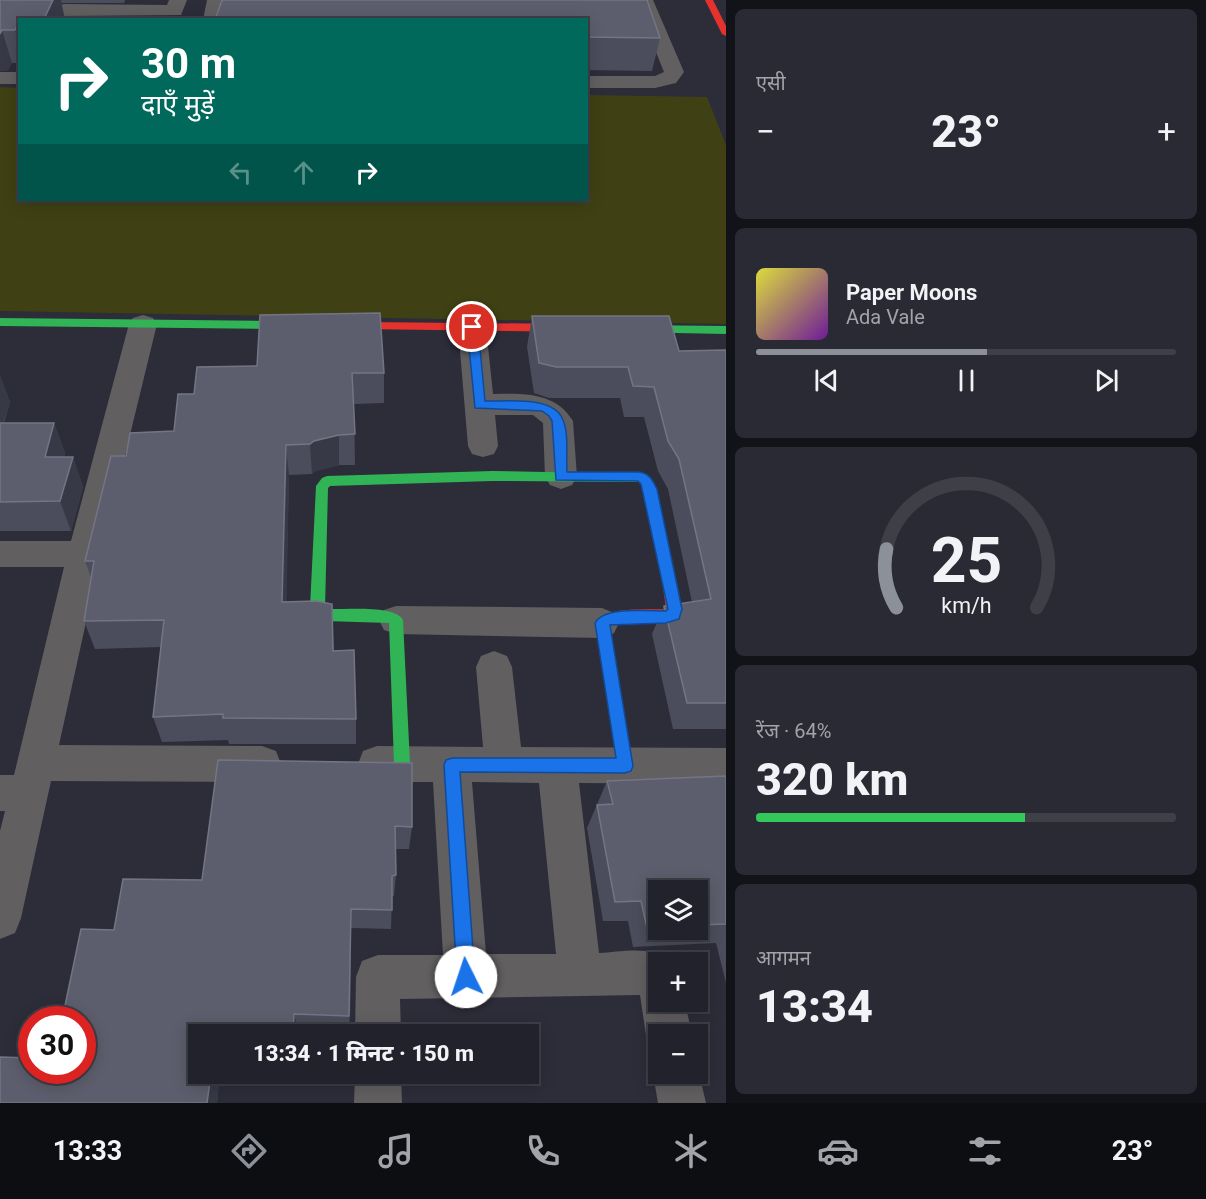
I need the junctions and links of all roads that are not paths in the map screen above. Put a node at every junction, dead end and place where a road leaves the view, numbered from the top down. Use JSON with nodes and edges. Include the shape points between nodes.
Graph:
{"nodes":[{"id":1,"x":178,"y":0,"type":"edge"},
{"id":2,"x":216,"y":0,"type":"edge"},
{"id":3,"x":645,"y":0,"type":"edge"},
{"id":4,"x":709,"y":0,"type":"edge"},
{"id":5,"x":63,"y":13,"type":"edge"},
{"id":6,"x":212,"y":18,"type":"edge"},
{"id":7,"x":726,"y":34,"type":"edge"},
{"id":8,"x":0,"y":78,"type":"edge"},
{"id":9,"x":18,"y":78,"type":"edge"},
{"id":10,"x":588,"y":82,"type":"edge"},
{"id":11,"x":0,"y":322,"type":"edge"},
{"id":12,"x":143,"y":324,"type":"junction"},
{"id":13,"x":472,"y":327,"type":"junction"},
{"id":14,"x":588,"y":328,"type":"edge"},
{"id":15,"x":611,"y":329,"type":"edge"},
{"id":16,"x":726,"y":330,"type":"edge"},
{"id":17,"x":479,"y":405,"type":"junction"},
{"id":18,"x":483,"y":446,"type":"dead end"},
{"id":19,"x":561,"y":477,"type":"junction"},
{"id":20,"x":0,"y":554,"type":"edge"},
{"id":21,"x":84,"y":554,"type":"junction"},
{"id":22,"x":396,"y":620,"type":"junction"},
{"id":23,"x":602,"y":623,"type":"junction"},
{"id":24,"x":494,"y":668,"type":"dead end"},
{"id":25,"x":296,"y":764,"type":"edge"},
{"id":26,"x":343,"y":764,"type":"edge"},
{"id":27,"x":402,"y":764,"type":"junction"},
{"id":28,"x":452,"y":765,"type":"junction"},
{"id":29,"x":504,"y":765,"type":"junction"},
{"id":30,"x":556,"y":765,"type":"junction"},
{"id":31,"x":625,"y":766,"type":"junction"},
{"id":32,"x":726,"y":766,"type":"edge"},
{"id":33,"x":22,"y":783,"type":"edge"},
{"id":34,"x":0,"y":918,"type":"edge"},
{"id":35,"x":648,"y":973,"type":"edge"},
{"id":36,"x":580,"y":976,"type":"junction"},
{"id":37,"x":466,"y":977,"type":"junction"},
{"id":38,"x":378,"y":1024,"type":"edge"},
{"id":39,"x":378,"y":1084,"type":"edge"},
{"id":40,"x":678,"y":1084,"type":"edge"},
{"id":41,"x":378,"y":1103,"type":"edge"},
{"id":42,"x":682,"y":1103,"type":"edge"}],
"edges":[{"from":1,"to":5,"type":"street","via":[[174,11]]},
{"from":2,"to":6,"type":"street"},
{"from":3,"to":10,"type":"street","via":[[672,75],[656,82]]},
{"from":4,"to":7,"type":"street"},
{"from":8,"to":9,"type":"street"},
{"from":11,"to":12,"type":"street"},
{"from":12,"to":13,"type":"street"},
{"from":12,"to":21,"type":"street"},
{"from":13,"to":14,"type":"street"},
{"from":13,"to":17,"type":"street"},
{"from":15,"to":16,"type":"street"},
{"from":17,"to":18,"type":"street"},
{"from":17,"to":19,"type":"street","via":[[544,407],[554,413],[558,421]]},
{"from":19,"to":22,"type":"street","via":[[327,481],[322,486],[317,607],[325,615],[390,616]]},
{"from":19,"to":23,"type":"street","via":[[643,477],[650,489],[674,615],[609,618]]},
{"from":20,"to":21,"type":"street"},
{"from":21,"to":33,"type":"street"},
{"from":22,"to":23,"type":"street"},
{"from":22,"to":27,"type":"street"},
{"from":23,"to":31,"type":"street"},
{"from":24,"to":29,"type":"street"},
{"from":25,"to":33,"type":"street"},
{"from":26,"to":27,"type":"street"},
{"from":27,"to":28,"type":"street"},
{"from":28,"to":29,"type":"street"},
{"from":28,"to":37,"type":"street"},
{"from":29,"to":30,"type":"street"},
{"from":30,"to":31,"type":"street"},
{"from":30,"to":36,"type":"street"},
{"from":31,"to":32,"type":"street"},
{"from":33,"to":34,"type":"street"},
{"from":35,"to":36,"type":"street"},
{"from":36,"to":37,"type":"street"},
{"from":37,"to":38,"type":"street","via":[[378,977]]},
{"from":39,"to":41,"type":"street"},
{"from":40,"to":42,"type":"street"}]}
